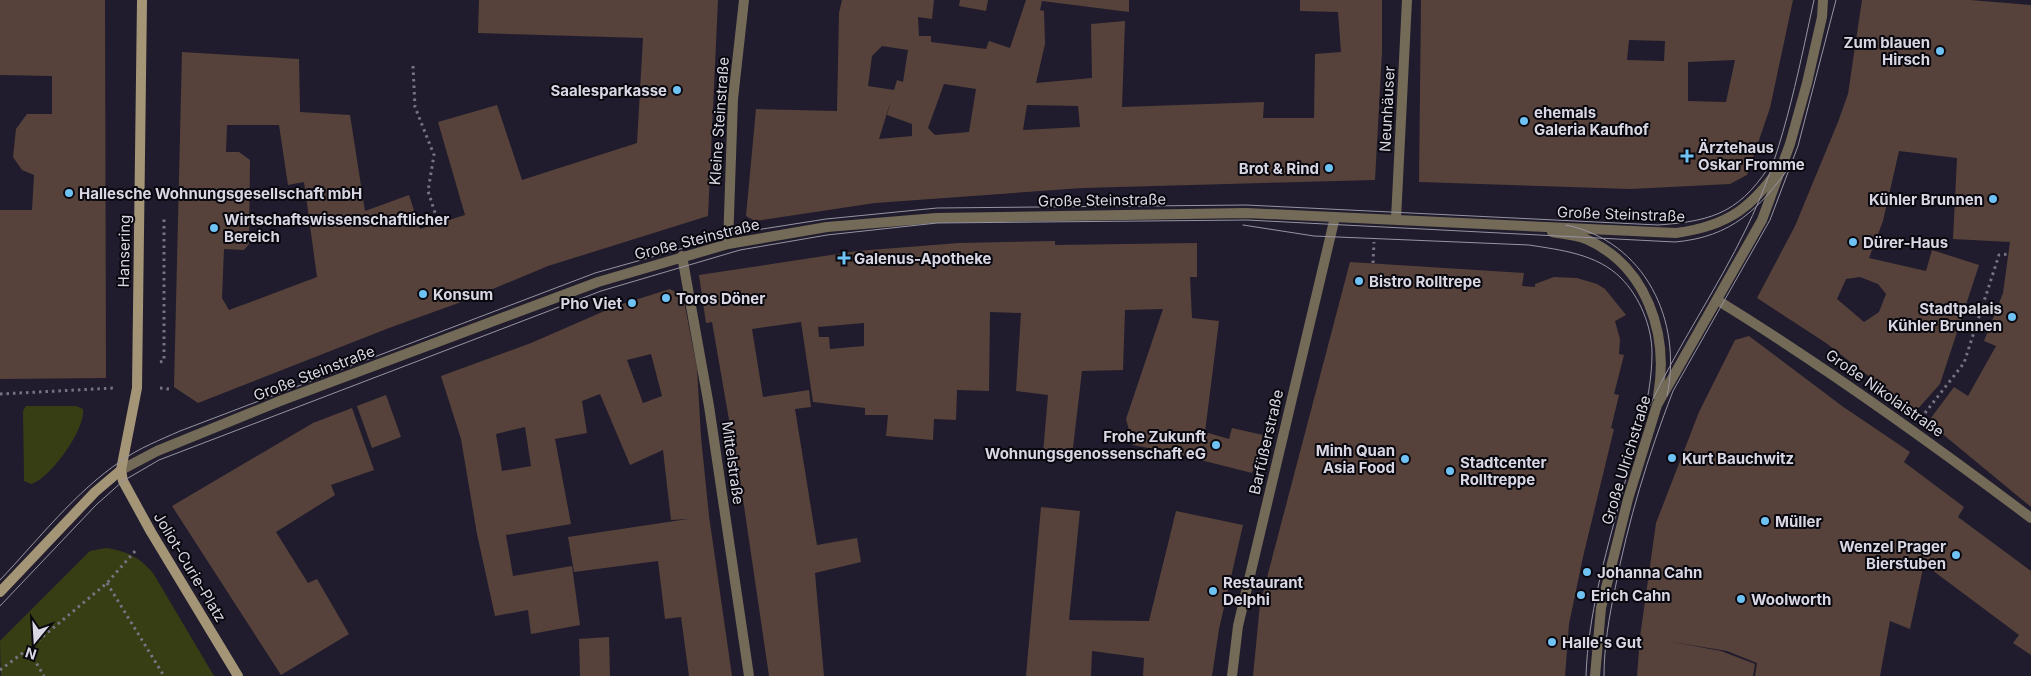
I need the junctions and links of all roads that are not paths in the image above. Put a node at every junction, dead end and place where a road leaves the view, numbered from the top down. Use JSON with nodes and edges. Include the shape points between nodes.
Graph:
{"nodes":[{"id":1,"x":142,"y":0,"type":"edge"},
{"id":2,"x":744,"y":0,"type":"edge"},
{"id":3,"x":1407,"y":0,"type":"edge"},
{"id":4,"x":1823,"y":0,"type":"edge"},
{"id":5,"x":1784,"y":162,"type":"junction"},
{"id":6,"x":1335,"y":216,"type":"junction"},
{"id":7,"x":1396,"y":219,"type":"junction"},
{"id":8,"x":1519,"y":225,"type":"junction"},
{"id":9,"x":728,"y":244,"type":"junction"},
{"id":10,"x":682,"y":256,"type":"junction"},
{"id":11,"x":1717,"y":300,"type":"junction"},
{"id":12,"x":1656,"y":405,"type":"junction"},
{"id":13,"x":121,"y":470,"type":"junction"},
{"id":14,"x":2031,"y":518,"type":"edge"},
{"id":15,"x":0,"y":592,"type":"edge"},
{"id":16,"x":238,"y":676,"type":"edge"},
{"id":17,"x":749,"y":676,"type":"edge"},
{"id":18,"x":1232,"y":676,"type":"edge"},
{"id":19,"x":1595,"y":676,"type":"edge"}],
"edges":[{"from":1,"to":13,"type":"street","name":"Hansering","via":[[137,388]]},
{"from":2,"to":9,"type":"street","name":"Kleine Steinstraße","via":[[733,99]]},
{"from":3,"to":7,"type":"street","name":"Neunhäuser"},
{"from":4,"to":5,"type":"street","via":[[1807,83]]},
{"from":5,"to":8,"type":"street","name":"Große Steinstraße","via":[[1761,194],[1746,207],[1732,217],[1694,231],[1676,233]]},
{"from":5,"to":11,"type":"street","name":"Große Ulrichstraße","via":[[1762,220]]},
{"from":6,"to":7,"type":"street","name":"Große Steinstraße"},
{"from":6,"to":9,"type":"street","name":"Große Steinstraße","via":[[1246,213],[936,218],[827,227]]},
{"from":6,"to":18,"type":"street","name":"Barfüßerstraße","via":[[1238,626]]},
{"from":7,"to":8,"type":"street","name":"Große Steinstraße"},
{"from":8,"to":12,"type":"street","name":"Große Steinstraße","via":[[1587,240],[1611,255],[1632,275],[1643,291],[1660,335],[1660,382]]},
{"from":9,"to":10,"type":"street","name":"Große Steinstraße"},
{"from":10,"to":13,"type":"street","name":"Große Steinstraße","via":[[598,282],[289,398],[157,451]]},
{"from":10,"to":17,"type":"street","name":"Mittelstraße","via":[[709,406]]},
{"from":11,"to":12,"type":"street","name":"Große Ulrichstraße"},
{"from":11,"to":14,"type":"street","name":"Große Nikolaistraße","via":[[1814,361],[1912,429]]},
{"from":12,"to":19,"type":"street","name":"Große Ulrichstraße","via":[[1603,599]]},
{"from":13,"to":15,"type":"street","name":"Große Steinstraße","via":[[95,492]]},
{"from":13,"to":16,"type":"street","name":"Joliot-Curie-Platz","via":[[123,481],[151,532]]}]}
